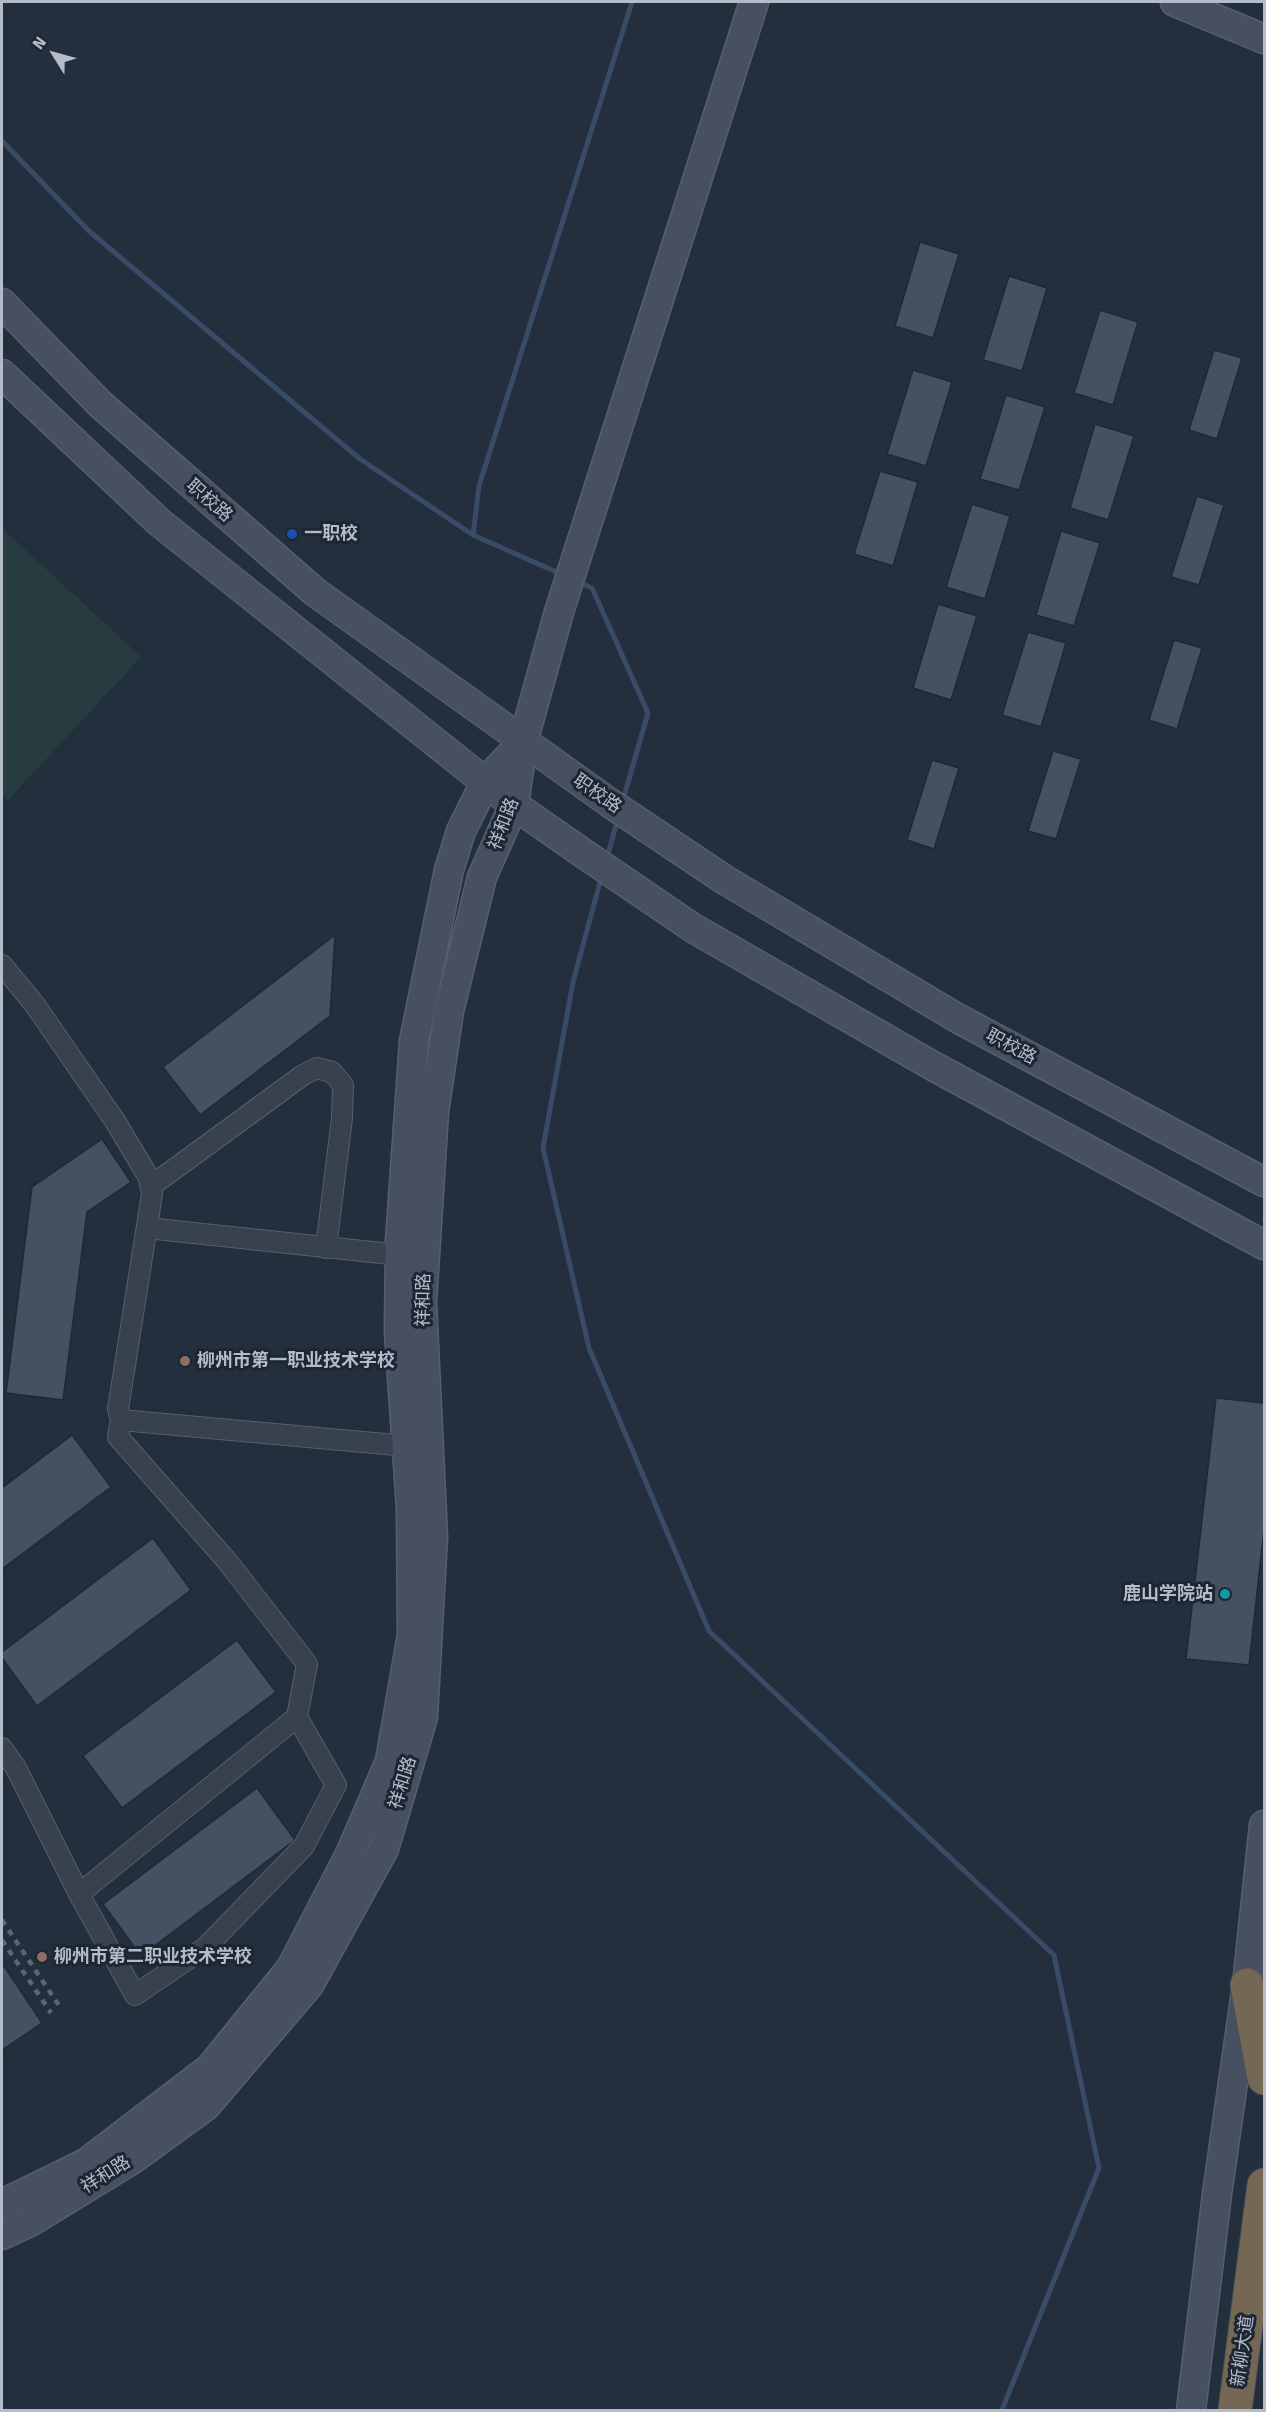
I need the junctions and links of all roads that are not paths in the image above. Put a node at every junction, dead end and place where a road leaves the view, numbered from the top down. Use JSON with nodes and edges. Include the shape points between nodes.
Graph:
{"nodes":[{"id":1,"x":754,"y":2,"type":"edge"},
{"id":2,"x":1175,"y":2,"type":"edge"},
{"id":3,"x":1264,"y":39,"type":"edge"},
{"id":4,"x":2,"y":303,"type":"edge"},
{"id":5,"x":2,"y":374,"type":"edge"},
{"id":6,"x":524,"y":742,"type":"junction"},
{"id":7,"x":486,"y":781,"type":"junction"},
{"id":8,"x":514,"y":805,"type":"junction"},
{"id":9,"x":2,"y":965,"type":"edge"},
{"id":10,"x":1264,"y":1182,"type":"edge"},
{"id":11,"x":151,"y":1186,"type":"junction"},
{"id":12,"x":147,"y":1228,"type":"junction"},
{"id":13,"x":1264,"y":1245,"type":"edge"},
{"id":14,"x":326,"y":1248,"type":"junction"},
{"id":15,"x":400,"y":1255,"type":"junction"},
{"id":16,"x":121,"y":1420,"type":"junction"},
{"id":17,"x":406,"y":1446,"type":"junction"},
{"id":18,"x":297,"y":1717,"type":"junction"},
{"id":19,"x":2,"y":1748,"type":"edge"},
{"id":20,"x":1264,"y":1825,"type":"edge"},
{"id":21,"x":79,"y":1894,"type":"junction"},
{"id":22,"x":1248,"y":1985,"type":"junction"},
{"id":23,"x":1264,"y":2078,"type":"edge"},
{"id":24,"x":1264,"y":2185,"type":"edge"},
{"id":25,"x":2,"y":2204,"type":"edge"},
{"id":26,"x":2,"y":2235,"type":"edge"},
{"id":27,"x":1191,"y":2410,"type":"edge"},
{"id":28,"x":1235,"y":2410,"type":"edge"}],
"edges":[{"from":1,"to":6,"type":"main road","via":[[559,612]]},
{"from":2,"to":3,"type":"main road"},
{"from":4,"to":6,"type":"main road","name":"职校路","via":[[108,411],[315,592]]},
{"from":5,"to":7,"type":"main road","via":[[159,522]]},
{"from":6,"to":7,"type":"main road","name":"祥和路"},
{"from":6,"to":8,"type":"main road","name":"祥和路"},
{"from":6,"to":10,"type":"main road","name":"职校路","via":[[725,880],[958,1019]]},
{"from":7,"to":8,"type":"main road"},
{"from":7,"to":15,"type":"main road","name":"祥和路","via":[[461,831],[449,870],[414,1041]]},
{"from":8,"to":13,"type":"main road","via":[[693,928],[933,1065]]},
{"from":8,"to":26,"type":"main road","name":"祥和路","via":[[482,877],[449,1011],[434,1112],[422,1302],[433,1537],[423,1717],[384,1849],[309,1985],[206,2106],[133,2159]]},
{"from":9,"to":11,"type":"street","via":[[35,1005],[115,1120]]},
{"from":11,"to":12,"type":"street"},
{"from":11,"to":14,"type":"street","via":[[303,1074],[317,1068],[332,1071],[343,1085],[342,1118]]},
{"from":12,"to":14,"type":"street"},
{"from":12,"to":16,"type":"street","via":[[118,1409]]},
{"from":14,"to":15,"type":"street"},
{"from":15,"to":17,"type":"main road","name":"祥和路","via":[[399,1332]]},
{"from":16,"to":17,"type":"street"},
{"from":16,"to":18,"type":"street","via":[[118,1437],[227,1562],[307,1664]]},
{"from":17,"to":25,"type":"main road","name":"祥和路","via":[[412,1635],[390,1761],[350,1854],[291,1968],[210,2068],[86,2163]]},
{"from":18,"to":21,"type":"street"},
{"from":18,"to":21,"type":"street","via":[[336,1785],[304,1846],[206,1947],[135,1995]]},
{"from":19,"to":21,"type":"street","via":[[16,1768]]},
{"from":20,"to":22,"type":"main road"},
{"from":22,"to":23,"type":"highway"},
{"from":22,"to":27,"type":"main road"},
{"from":24,"to":28,"type":"highway","name":"新柳大道"}]}
